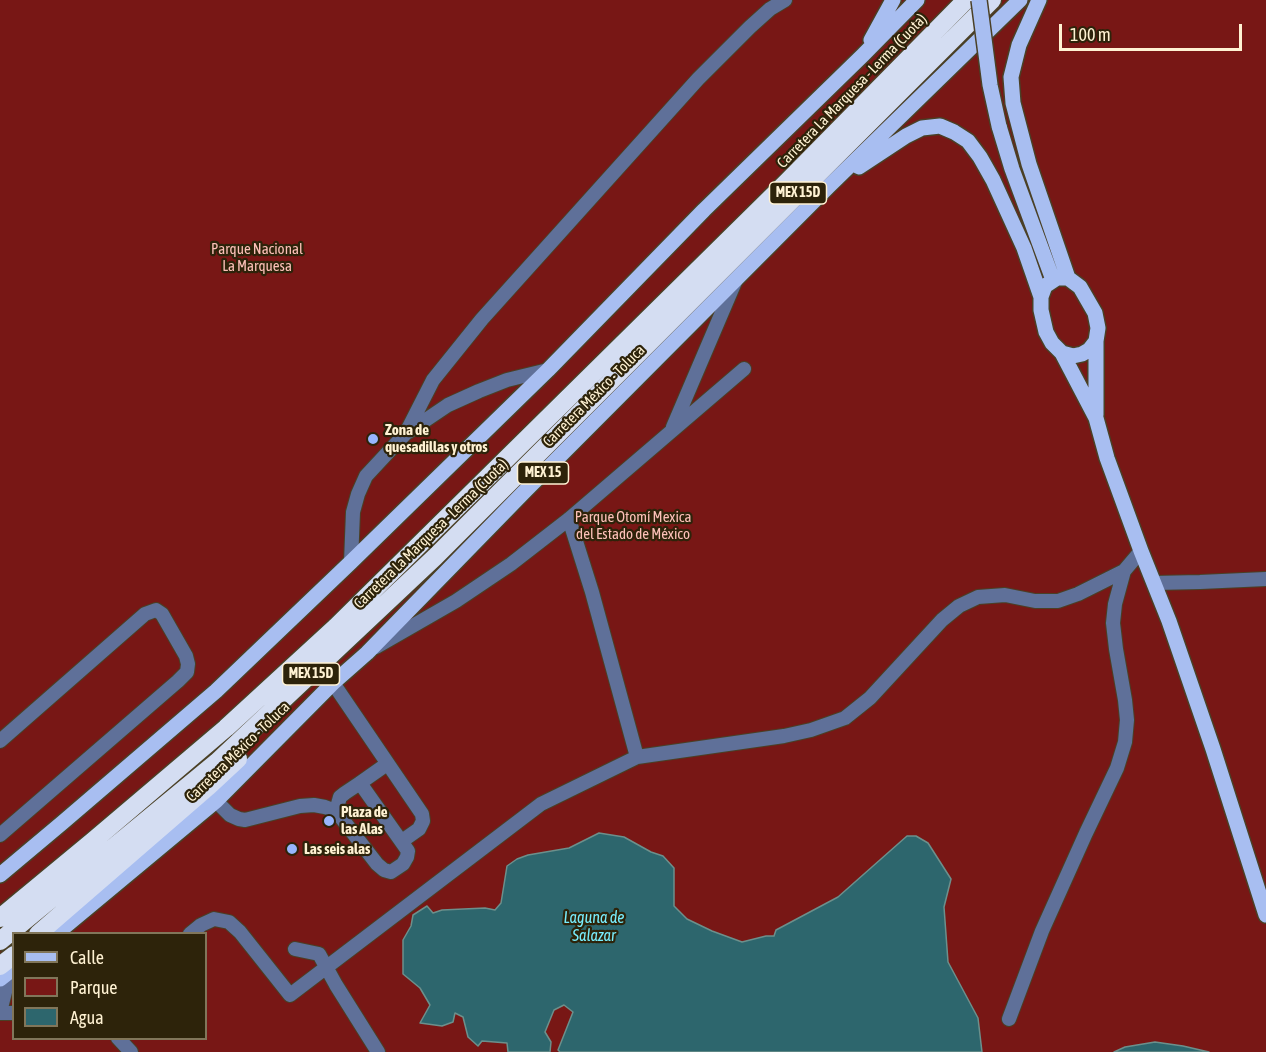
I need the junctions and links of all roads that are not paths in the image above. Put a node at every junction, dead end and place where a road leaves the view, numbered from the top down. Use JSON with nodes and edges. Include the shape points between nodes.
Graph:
{"nodes":[{"id":1,"x":784,"y":0,"type":"edge"},
{"id":2,"x":893,"y":0,"type":"edge"},
{"id":3,"x":917,"y":0,"type":"edge"},
{"id":4,"x":966,"y":0,"type":"edge"},
{"id":5,"x":979,"y":0,"type":"edge"},
{"id":6,"x":992,"y":0,"type":"edge"},
{"id":7,"x":1020,"y":0,"type":"edge"},
{"id":8,"x":1039,"y":0,"type":"edge"},
{"id":9,"x":863,"y":55,"type":"junction"},
{"id":10,"x":829,"y":186,"type":"junction"},
{"id":11,"x":737,"y":278,"type":"junction"},
{"id":12,"x":1061,"y":279,"type":"junction"},
{"id":13,"x":1041,"y":297,"type":"junction"},
{"id":14,"x":1096,"y":341,"type":"junction"},
{"id":15,"x":1062,"y":353,"type":"junction"},
{"id":16,"x":744,"y":369,"type":"dead end"},
{"id":17,"x":548,"y":370,"type":"junction"},
{"id":18,"x":1096,"y":418,"type":"junction"},
{"id":19,"x":671,"y":432,"type":"junction"},
{"id":20,"x":406,"y":433,"type":"junction"},
{"id":21,"x":569,"y":519,"type":"junction"},
{"id":22,"x":1141,"y":551,"type":"junction"},
{"id":23,"x":435,"y":557,"type":"junction"},
{"id":24,"x":351,"y":562,"type":"junction"},
{"id":25,"x":1124,"y":571,"type":"junction"},
{"id":26,"x":1266,"y":579,"type":"edge"},
{"id":27,"x":1154,"y":583,"type":"junction"},
{"id":28,"x":367,"y":653,"type":"junction"},
{"id":29,"x":333,"y":683,"type":"junction"},
{"id":30,"x":0,"y":741,"type":"edge"},
{"id":31,"x":637,"y":757,"type":"junction"},
{"id":32,"x":387,"y":764,"type":"junction"},
{"id":33,"x":360,"y":783,"type":"junction"},
{"id":34,"x":216,"y":801,"type":"junction"},
{"id":35,"x":336,"y":811,"type":"junction"},
{"id":36,"x":0,"y":835,"type":"edge"},
{"id":37,"x":402,"y":842,"type":"junction"},
{"id":38,"x":0,"y":875,"type":"edge"},
{"id":39,"x":1266,"y":915,"type":"edge"},
{"id":40,"x":0,"y":918,"type":"edge"},
{"id":41,"x":39,"y":932,"type":"edge"},
{"id":42,"x":57,"y":932,"type":"edge"},
{"id":43,"x":192,"y":932,"type":"edge"},
{"id":44,"x":0,"y":941,"type":"edge"},
{"id":45,"x":295,"y":949,"type":"dead end"},
{"id":46,"x":327,"y":968,"type":"junction"},
{"id":47,"x":5,"y":972,"type":"edge"},
{"id":48,"x":0,"y":1006,"type":"edge"},
{"id":49,"x":1009,"y":1019,"type":"dead end"},
{"id":50,"x":120,"y":1040,"type":"edge"},
{"id":51,"x":131,"y":1052,"type":"edge"},
{"id":52,"x":378,"y":1052,"type":"edge"}],
"edges":[{"from":1,"to":20,"type":"street","via":[[750,27],[698,79],[482,319],[433,380]]},
{"from":2,"to":9,"type":"main road"},
{"from":3,"to":9,"type":"main road"},
{"from":4,"to":40,"type":"highway","name":"Carretera La Marquesa - Lerma (Cuota)","number":"MEX 15D","via":[[336,627],[226,728]]},
{"from":5,"to":12,"type":"main road","bridge":true,"via":[[999,126],[1012,169]]},
{"from":6,"to":23,"type":"highway","name":"Carretera La Marquesa - Lerma (Cuota)","number":"MEX 15D"},
{"from":7,"to":10,"type":"main road","name":"Carretera México - Toluca","number":"MEX 15"},
{"from":8,"to":12,"type":"main road","via":[[1019,45],[1011,77],[1013,103]]},
{"from":9,"to":17,"type":"main road"},
{"from":10,"to":11,"type":"main road","name":"Carretera México - Toluca","number":"MEX 15"},
{"from":10,"to":13,"type":"main road","via":[[922,128],[940,126],[954,132],[968,141],[993,180]]},
{"from":11,"to":19,"type":"street"},
{"from":11,"to":28,"type":"main road","name":"Carretera México - Toluca","number":"MEX 15"},
{"from":12,"to":13,"type":"main road","via":[[1045,286]]},
{"from":12,"to":14,"type":"main road","via":[[1080,288],[1095,313]]},
{"from":13,"to":15,"type":"main road","via":[[1046,332]]},
{"from":14,"to":15,"type":"main road","via":[[1082,354],[1073,357]]},
{"from":14,"to":18,"type":"main road"},
{"from":15,"to":18,"type":"main road"},
{"from":16,"to":19,"type":"street"},
{"from":17,"to":20,"type":"street","via":[[507,380],[448,405]]},
{"from":17,"to":24,"type":"main road"},
{"from":18,"to":22,"type":"main road"},
{"from":19,"to":21,"type":"street"},
{"from":20,"to":24,"type":"street","via":[[366,476],[358,494],[353,512]]},
{"from":21,"to":28,"type":"street","via":[[465,595]]},
{"from":21,"to":31,"type":"street"},
{"from":22,"to":25,"type":"street"},
{"from":22,"to":27,"type":"main road"},
{"from":23,"to":41,"type":"highway","via":[[389,614],[209,786]]},
{"from":23,"to":44,"type":"highway","name":"Carretera La Marquesa - Lerma (Cuota)","number":"MEX 15D","via":[[217,762]]},
{"from":24,"to":38,"type":"main road","via":[[216,691]]},
{"from":25,"to":31,"type":"street","via":[[1058,601],[1005,595],[978,597],[959,606],[870,698],[845,718],[784,736]]},
{"from":25,"to":49,"type":"street","via":[[1113,623],[1126,710],[1125,742],[1117,768],[1042,931]]},
{"from":26,"to":27,"type":"street"},
{"from":27,"to":39,"type":"main road"},
{"from":28,"to":29,"type":"main road","name":"Carretera México - Toluca","number":"MEX 15"},
{"from":29,"to":32,"type":"street"},
{"from":29,"to":34,"type":"main road","name":"Carretera México - Toluca","number":"MEX 15"},
{"from":30,"to":36,"type":"street","via":[[145,614],[156,610],[162,614],[186,656],[187,672]]},
{"from":31,"to":46,"type":"street","via":[[541,804]]},
{"from":32,"to":33,"type":"street"},
{"from":32,"to":37,"type":"street","via":[[422,814],[419,828]]},
{"from":33,"to":35,"type":"street","via":[[340,797]]},
{"from":33,"to":37,"type":"street"},
{"from":34,"to":35,"type":"street","via":[[230,815],[245,820],[300,806]]},
{"from":34,"to":42,"type":"main road","name":"Carretera México - Toluca","number":"MEX 15"},
{"from":35,"to":37,"type":"street","via":[[384,870],[391,872],[403,864],[408,851]]},
{"from":43,"to":46,"type":"street","via":[[214,920],[229,922],[290,995]]},
{"from":45,"to":46,"type":"street","via":[[320,954]]},
{"from":46,"to":52,"type":"street"},
{"from":47,"to":48,"type":"street"},
{"from":50,"to":51,"type":"street"}]}
